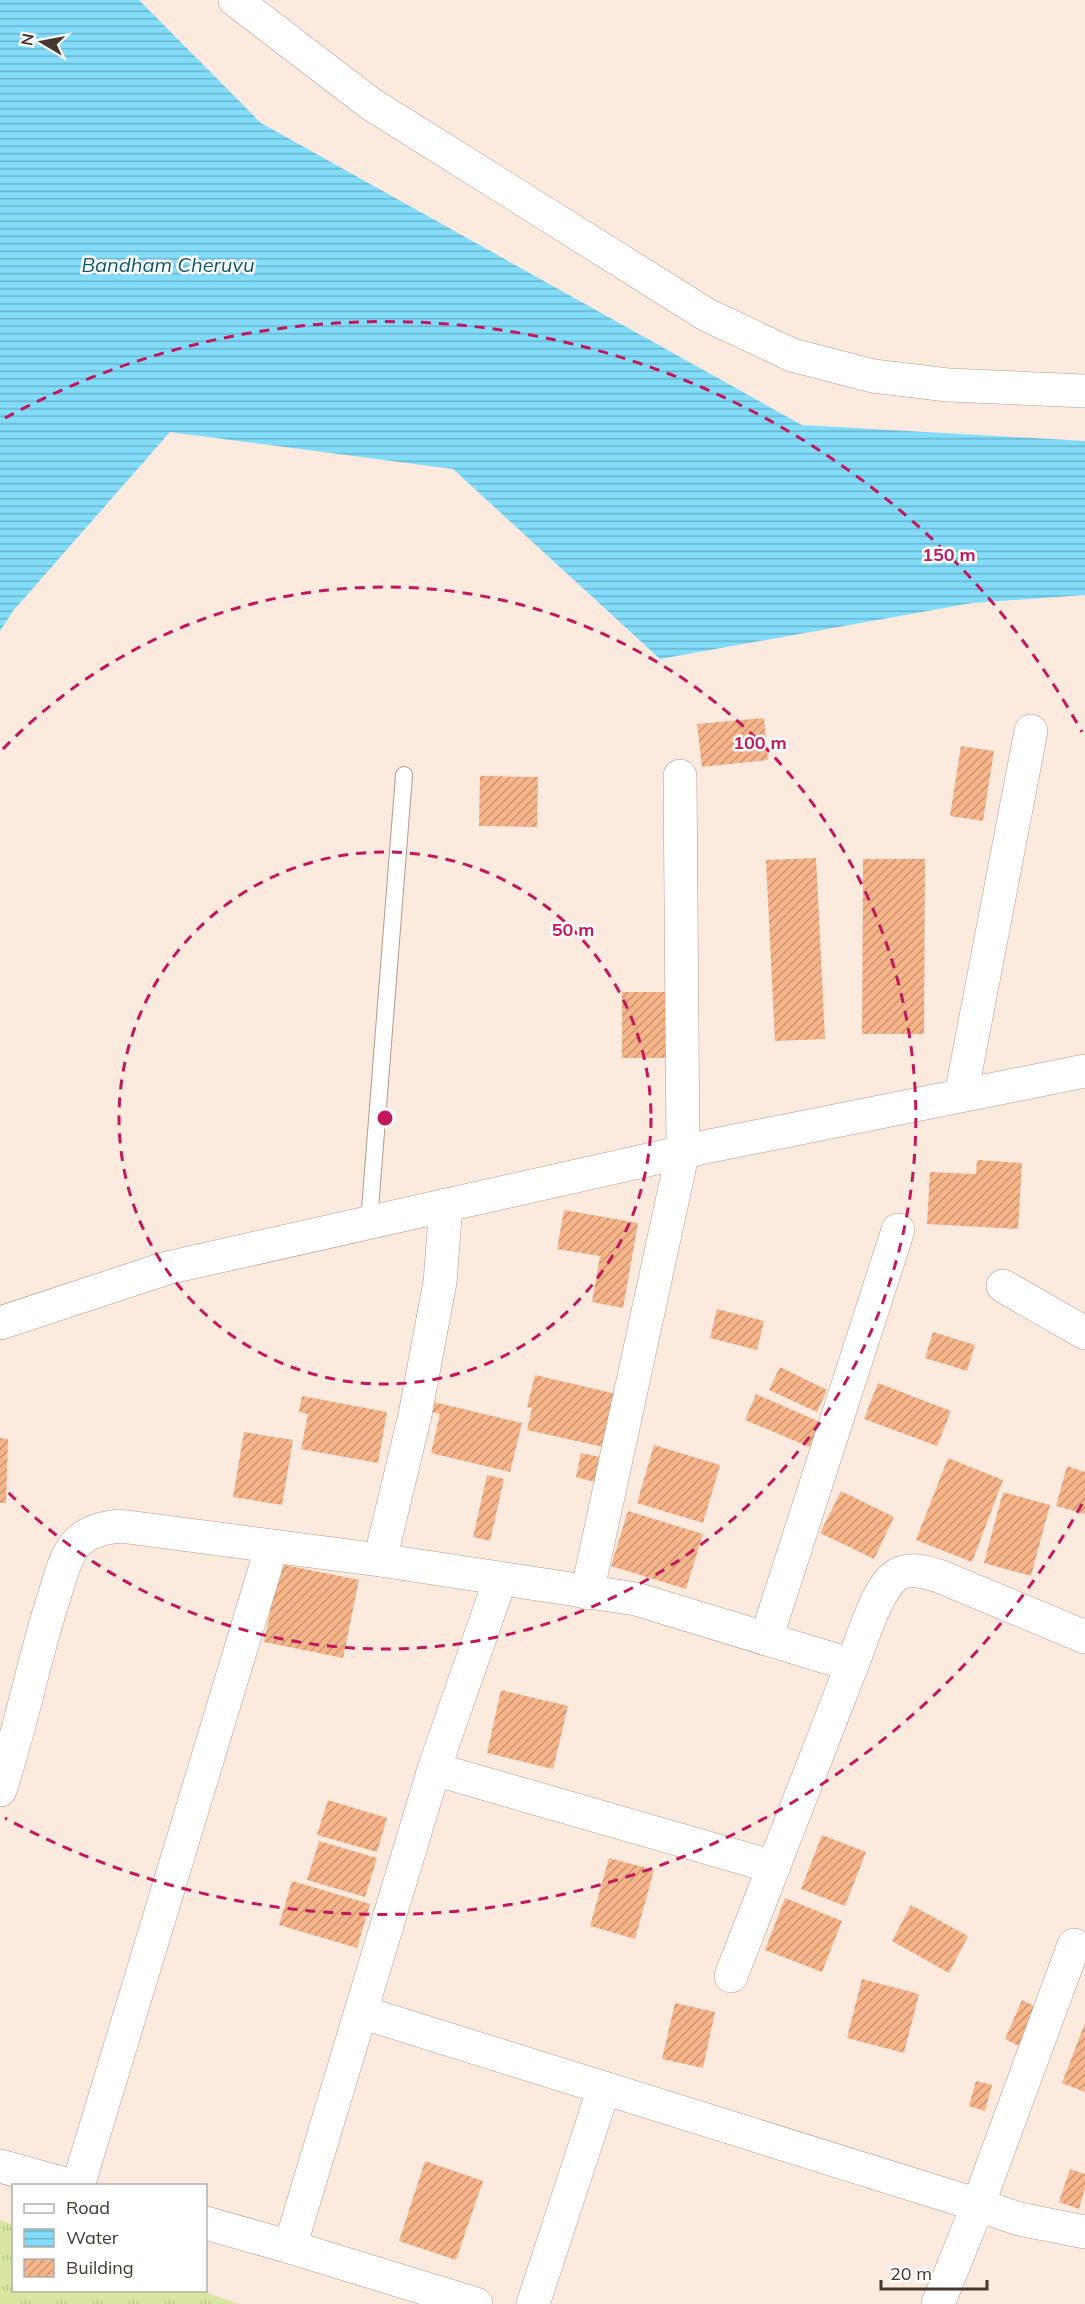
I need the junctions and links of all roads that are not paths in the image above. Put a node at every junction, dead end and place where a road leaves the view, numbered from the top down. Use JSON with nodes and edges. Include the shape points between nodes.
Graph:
{"nodes":[{"id":1,"x":235,"y":0,"type":"edge"},
{"id":2,"x":1085,"y":391,"type":"edge"},
{"id":3,"x":1031,"y":731,"type":"dead end"},
{"id":4,"x":404,"y":775,"type":"dead end"},
{"id":5,"x":680,"y":776,"type":"dead end"},
{"id":6,"x":1085,"y":1071,"type":"edge"},
{"id":7,"x":961,"y":1095,"type":"junction"},
{"id":8,"x":683,"y":1151,"type":"junction"},
{"id":9,"x":446,"y":1205,"type":"junction"},
{"id":10,"x":369,"y":1222,"type":"junction"},
{"id":11,"x":898,"y":1230,"type":"dead end"},
{"id":12,"x":1003,"y":1286,"type":"dead end"},
{"id":13,"x":0,"y":1323,"type":"edge"},
{"id":14,"x":1085,"y":1333,"type":"edge"},
{"id":15,"x":272,"y":1546,"type":"junction"},
{"id":16,"x":380,"y":1560,"type":"junction"},
{"id":17,"x":500,"y":1580,"type":"junction"},
{"id":18,"x":586,"y":1593,"type":"junction"},
{"id":19,"x":1085,"y":1637,"type":"edge"},
{"id":20,"x":766,"y":1639,"type":"junction"},
{"id":21,"x":852,"y":1665,"type":"junction"},
{"id":22,"x":434,"y":1769,"type":"junction"},
{"id":23,"x":0,"y":1790,"type":"edge"},
{"id":24,"x":774,"y":1867,"type":"junction"},
{"id":25,"x":1074,"y":1946,"type":"dead end"},
{"id":26,"x":731,"y":1976,"type":"dead end"},
{"id":27,"x":361,"y":2012,"type":"junction"},
{"id":28,"x":604,"y":2088,"type":"junction"},
{"id":29,"x":0,"y":2166,"type":"edge"},
{"id":30,"x":65,"y":2184,"type":"edge"},
{"id":31,"x":79,"y":2184,"type":"edge"},
{"id":32,"x":978,"y":2205,"type":"junction"},
{"id":33,"x":207,"y":2223,"type":"edge"},
{"id":34,"x":1085,"y":2232,"type":"edge"},
{"id":35,"x":290,"y":2247,"type":"junction"},
{"id":36,"x":476,"y":2304,"type":"edge"},
{"id":37,"x":533,"y":2304,"type":"edge"},
{"id":38,"x":938,"y":2304,"type":"edge"}],
"edges":[{"from":1,"to":2,"type":"street","via":[[371,104],[707,315],[792,355],[873,376],[948,385]]},
{"from":3,"to":7,"type":"street"},
{"from":4,"to":10,"type":"lane"},
{"from":5,"to":8,"type":"street"},
{"from":6,"to":7,"type":"street"},
{"from":7,"to":8,"type":"street"},
{"from":8,"to":9,"type":"street"},
{"from":8,"to":18,"type":"street"},
{"from":9,"to":10,"type":"street"},
{"from":9,"to":16,"type":"street","via":[[440,1282],[415,1415]]},
{"from":10,"to":13,"type":"street","via":[[167,1268]]},
{"from":11,"to":20,"type":"street"},
{"from":12,"to":14,"type":"street"},
{"from":15,"to":16,"type":"street"},
{"from":15,"to":23,"type":"street","via":[[120,1526],[97,1529],[75,1545],[38,1646]]},
{"from":15,"to":31,"type":"street"},
{"from":16,"to":17,"type":"street"},
{"from":17,"to":18,"type":"street"},
{"from":17,"to":22,"type":"street"},
{"from":18,"to":20,"type":"street","via":[[636,1599]]},
{"from":19,"to":21,"type":"street","via":[[939,1576],[915,1570],[895,1576],[882,1594]]},
{"from":20,"to":21,"type":"street"},
{"from":21,"to":24,"type":"street"},
{"from":22,"to":24,"type":"street"},
{"from":22,"to":27,"type":"street"},
{"from":24,"to":26,"type":"street"},
{"from":25,"to":32,"type":"street"},
{"from":27,"to":28,"type":"street"},
{"from":27,"to":35,"type":"street"},
{"from":28,"to":32,"type":"street"},
{"from":28,"to":37,"type":"street"},
{"from":29,"to":30,"type":"street"},
{"from":32,"to":34,"type":"street"},
{"from":32,"to":38,"type":"street"},
{"from":33,"to":35,"type":"street"},
{"from":35,"to":36,"type":"street"}]}
